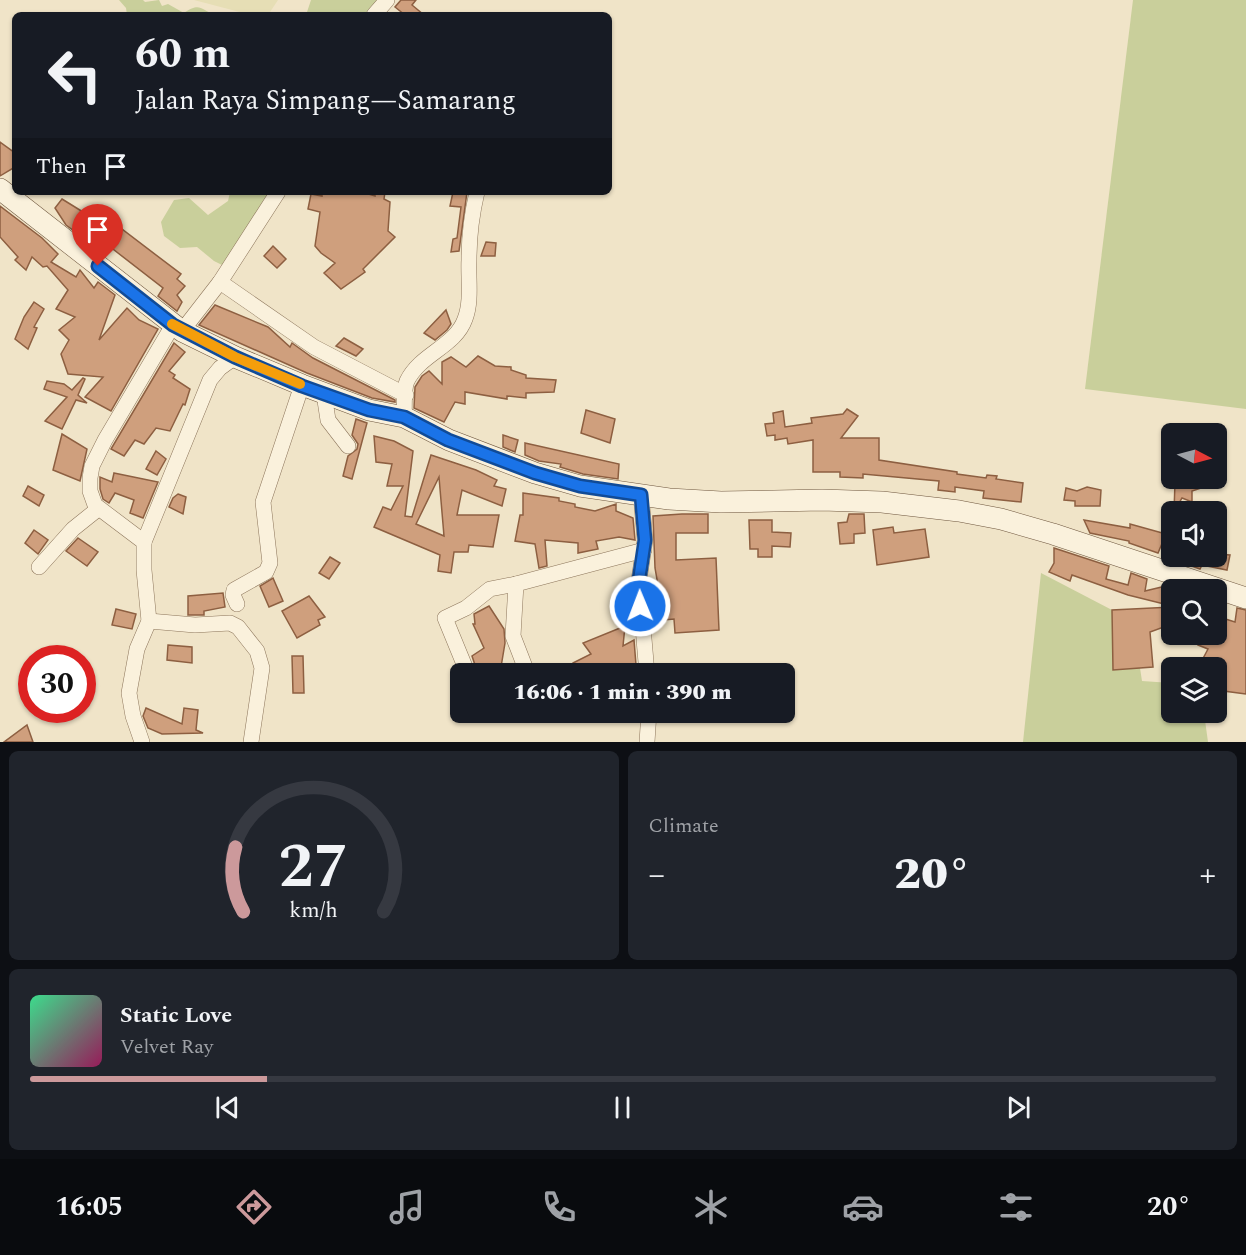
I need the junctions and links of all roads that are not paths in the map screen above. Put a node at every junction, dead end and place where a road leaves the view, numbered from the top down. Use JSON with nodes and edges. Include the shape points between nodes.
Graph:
{"nodes":[{"id":1,"x":387,"y":0,"type":"edge"},
{"id":2,"x":377,"y":12,"type":"edge"},
{"id":3,"x":0,"y":189,"type":"edge"},
{"id":4,"x":276,"y":195,"type":"edge"},
{"id":5,"x":477,"y":195,"type":"edge"},
{"id":6,"x":220,"y":282,"type":"junction"},
{"id":7,"x":177,"y":328,"type":"junction"},
{"id":8,"x":235,"y":357,"type":"junction"},
{"id":9,"x":302,"y":386,"type":"junction"},
{"id":10,"x":324,"y":393,"type":"junction"},
{"id":11,"x":406,"y":394,"type":"junction"},
{"id":12,"x":404,"y":417,"type":"junction"},
{"id":13,"x":348,"y":446,"type":"dead end"},
{"id":14,"x":641,"y":495,"type":"junction"},
{"id":15,"x":98,"y":509,"type":"junction"},
{"id":16,"x":144,"y":542,"type":"junction"},
{"id":17,"x":645,"y":550,"type":"junction"},
{"id":18,"x":39,"y":567,"type":"dead end"},
{"id":19,"x":1166,"y":567,"type":"edge"},
{"id":20,"x":1165,"y":571,"type":"junction"},
{"id":21,"x":516,"y":585,"type":"junction"},
{"id":22,"x":1246,"y":598,"type":"edge"},
{"id":23,"x":237,"y":604,"type":"dead end"},
{"id":24,"x":148,"y":621,"type":"junction"},
{"id":25,"x":463,"y":663,"type":"edge"},
{"id":26,"x":523,"y":663,"type":"edge"},
{"id":27,"x":646,"y":663,"type":"edge"},
{"id":28,"x":648,"y":723,"type":"edge"},
{"id":29,"x":142,"y":742,"type":"edge"},
{"id":30,"x":251,"y":742,"type":"edge"},
{"id":31,"x":647,"y":742,"type":"edge"}],
"edges":[{"from":1,"to":2,"type":"street"},
{"from":3,"to":7,"type":"main road"},
{"from":4,"to":6,"type":"street"},
{"from":5,"to":11,"type":"street","via":[[468,259],[467,316],[459,332],[412,374]]},
{"from":6,"to":7,"type":"street"},
{"from":6,"to":11,"type":"street","via":[[314,347]]},
{"from":7,"to":8,"type":"main road"},
{"from":7,"to":15,"type":"street","via":[[92,466],[90,491]]},
{"from":8,"to":9,"type":"main road"},
{"from":8,"to":16,"type":"street","via":[[210,380]]},
{"from":9,"to":10,"type":"main road"},
{"from":9,"to":23,"type":"street","via":[[265,494],[270,563],[266,572],[234,590]]},
{"from":10,"to":12,"type":"main road","via":[[369,410]]},
{"from":10,"to":13,"type":"street","via":[[328,420]]},
{"from":11,"to":12,"type":"street"},
{"from":12,"to":14,"type":"main road","via":[[448,440],[535,473],[580,486]]},
{"from":14,"to":17,"type":"street"},
{"from":14,"to":20,"type":"main road","via":[[721,502],[822,500],[933,506],[1001,519]]},
{"from":15,"to":16,"type":"street"},
{"from":15,"to":18,"type":"street","via":[[73,529]]},
{"from":16,"to":24,"type":"street"},
{"from":17,"to":21,"type":"street"},
{"from":17,"to":27,"type":"street","via":[[639,580]]},
{"from":19,"to":20,"type":"lane"},
{"from":20,"to":22,"type":"main road"},
{"from":21,"to":25,"type":"street","via":[[490,589],[445,618]]},
{"from":21,"to":26,"type":"street","via":[[513,636]]},
{"from":24,"to":29,"type":"street","via":[[130,684],[130,704]]},
{"from":24,"to":30,"type":"street","via":[[230,623],[238,627],[257,651],[262,668]]},
{"from":28,"to":31,"type":"street"}]}
